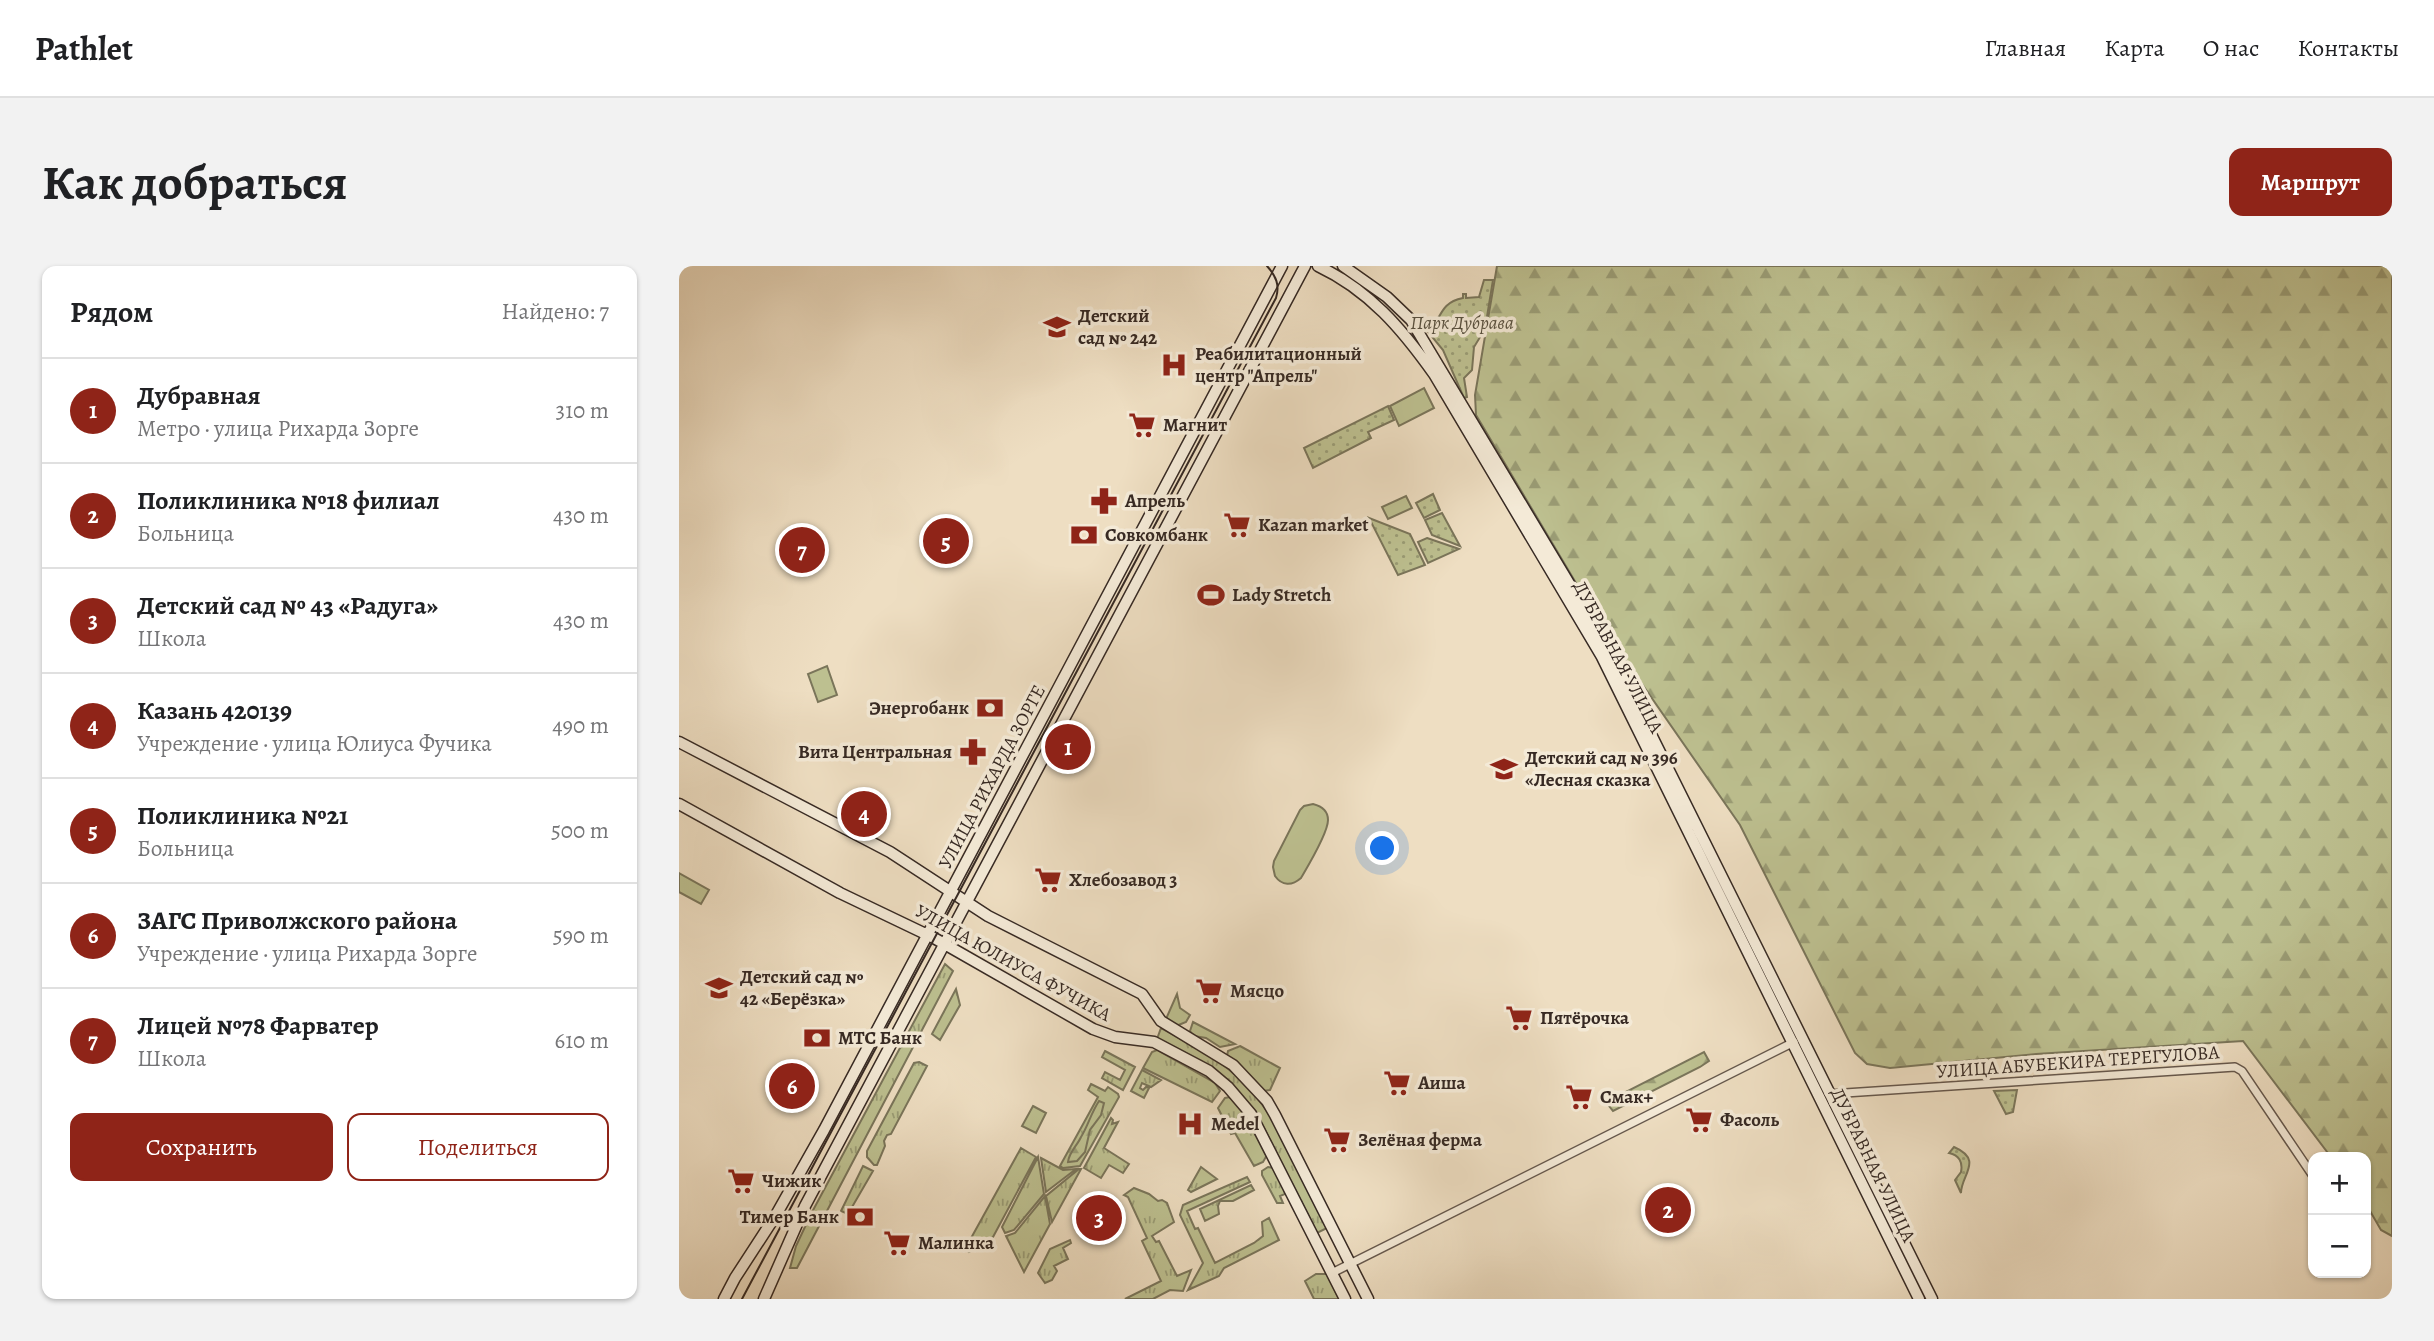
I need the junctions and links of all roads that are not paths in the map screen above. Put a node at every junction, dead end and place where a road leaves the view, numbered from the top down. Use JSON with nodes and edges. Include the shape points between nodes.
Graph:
{"nodes":[{"id":1,"x":1282,"y":266,"type":"edge"},
{"id":2,"x":1305,"y":266,"type":"edge"},
{"id":3,"x":1318,"y":266,"type":"edge"},
{"id":4,"x":1343,"y":266,"type":"edge"},
{"id":5,"x":679,"y":742,"type":"edge"},
{"id":6,"x":679,"y":804,"type":"edge"},
{"id":7,"x":951,"y":891,"type":"junction"},
{"id":8,"x":967,"y":901,"type":"junction"},
{"id":9,"x":928,"y":935,"type":"junction"},
{"id":10,"x":945,"y":945,"type":"junction"},
{"id":11,"x":1798,"y":1040,"type":"junction"},
{"id":12,"x":1831,"y":1094,"type":"junction"},
{"id":13,"x":1856,"y":1159,"type":"junction"},
{"id":14,"x":2308,"y":1169,"type":"edge"},
{"id":15,"x":1350,"y":1264,"type":"junction"},
{"id":16,"x":1332,"y":1273,"type":"junction"},
{"id":17,"x":724,"y":1299,"type":"edge"},
{"id":18,"x":764,"y":1299,"type":"edge"},
{"id":19,"x":1345,"y":1299,"type":"edge"},
{"id":20,"x":1368,"y":1299,"type":"edge"},
{"id":21,"x":1919,"y":1299,"type":"edge"},
{"id":22,"x":1932,"y":1299,"type":"edge"}],
"edges":[{"from":1,"to":7,"type":"street","name":"УЛИЦА РИХАРДА ЗОРГЕ"},
{"from":2,"to":8,"type":"street","name":"УЛИЦА РИХАРДА ЗОРГЕ"},
{"from":3,"to":11,"type":"street","name":"ДУБРАВНАЯ УЛИЦА","via":[[1380,306],[1434,374],[1599,651]]},
{"from":4,"to":11,"type":"street","name":"ДУБРАВНАЯ УЛИЦА","via":[[1411,320],[1598,631]]},
{"from":5,"to":7,"type":"street","name":"УЛИЦА ЮЛИУСА ФУЧИКА","via":[[890,852]]},
{"from":6,"to":9,"type":"street","name":"УЛИЦА ЮЛИУСА ФУЧИКА"},
{"from":7,"to":8,"type":"street","name":"УЛИЦА ЮЛИУСА ФУЧИКА"},
{"from":7,"to":9,"type":"street","name":"УЛИЦА РИХАРДА ЗОРГЕ"},
{"from":8,"to":10,"type":"street","name":"УЛИЦА РИХАРДА ЗОРГЕ"},
{"from":8,"to":15,"type":"street","name":"УЛИЦА ЮЛИУСА ФУЧИКА","via":[[1142,994],[1161,1021],[1233,1065],[1267,1101]]},
{"from":9,"to":10,"type":"street","name":"УЛИЦА ЮЛИУСА ФУЧИКА"},
{"from":9,"to":17,"type":"street","name":"УЛИЦА РИХАРДА ЗОРГЕ","via":[[824,1130]]},
{"from":10,"to":16,"type":"street","name":"УЛИЦА ЮЛИУСА ФУЧИКА","via":[[1093,1029],[1154,1042],[1209,1071],[1228,1087],[1251,1114]]},
{"from":10,"to":18,"type":"street","name":"УЛИЦА РИХАРДА ЗОРГЕ","via":[[805,1206]]},
{"from":11,"to":12,"type":"street","name":"ДУБРАВНАЯ УЛИЦА"},
{"from":11,"to":13,"type":"street","name":"ДУБРАВНАЯ УЛИЦА"},
{"from":11,"to":15,"type":"street"},
{"from":12,"to":13,"type":"street","name":"ДУБРАВНАЯ УЛИЦА"},
{"from":12,"to":14,"type":"street","name":"УЛИЦА АБУБЕКИРА ТЕРЕГУЛОВА","via":[[2235,1067],[2242,1070]]},
{"from":13,"to":21,"type":"street","name":"ДУБРАВНАЯ УЛИЦА"},
{"from":13,"to":22,"type":"street","name":"ДУБРАВНАЯ УЛИЦА"},
{"from":15,"to":16,"type":"street"},
{"from":15,"to":20,"type":"street","name":"УЛИЦА ЮЛИУСА ФУЧИКА"},
{"from":16,"to":19,"type":"street","name":"УЛИЦА ЮЛИУСА ФУЧИКА"}]}
